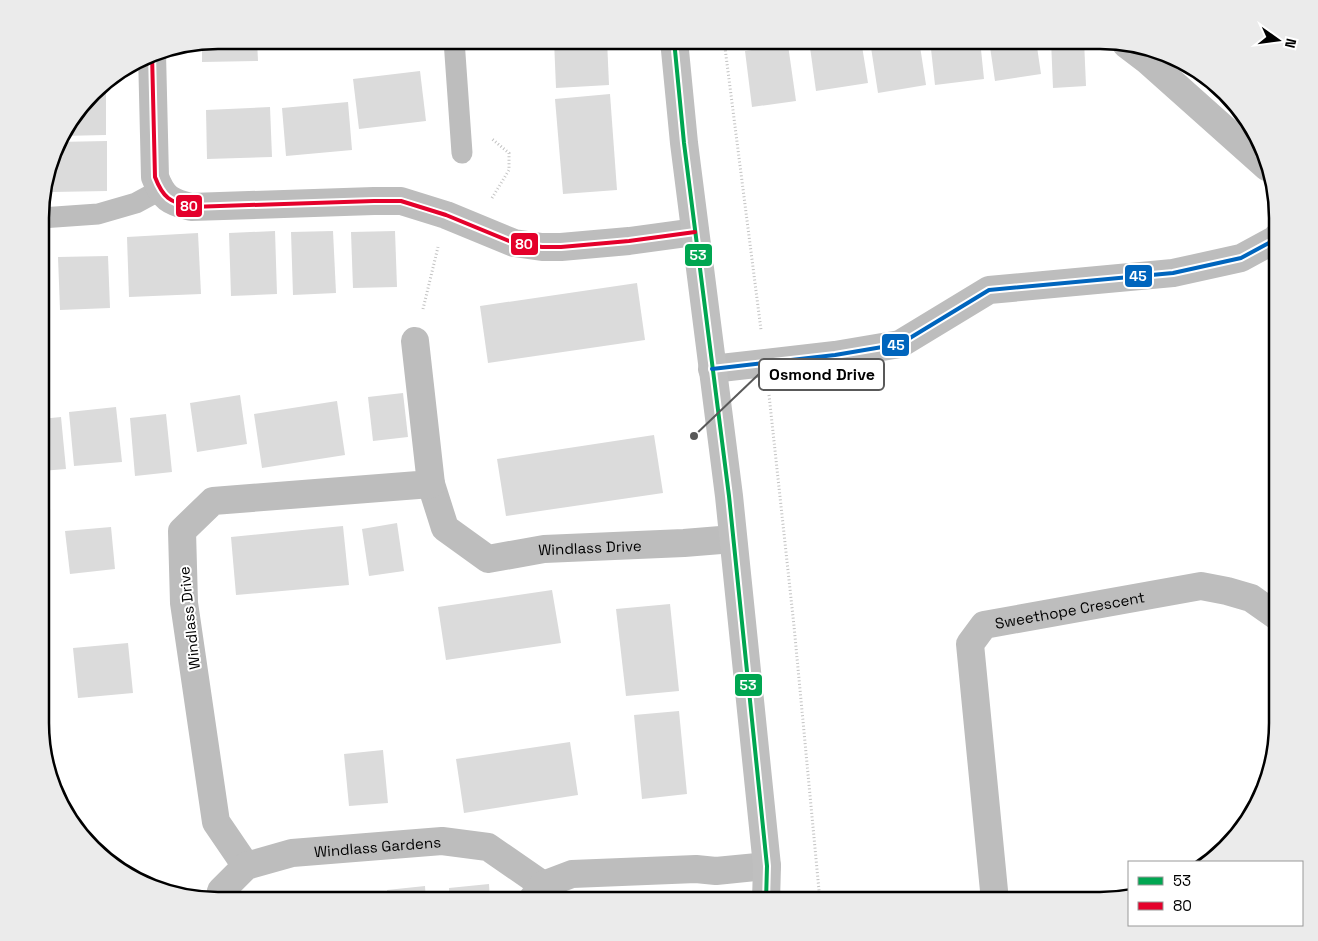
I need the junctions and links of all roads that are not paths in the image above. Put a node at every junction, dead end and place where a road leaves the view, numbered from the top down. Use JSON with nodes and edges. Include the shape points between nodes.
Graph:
{"nodes":[{"id":1,"x":455,"y":49,"type":"edge"},
{"id":2,"x":675,"y":49,"type":"edge"},
{"id":3,"x":1138,"y":53,"type":"edge"},
{"id":4,"x":152,"y":62,"type":"edge"},
{"id":5,"x":462,"y":153,"type":"dead end"},
{"id":6,"x":1258,"y":158,"type":"edge"},
{"id":7,"x":160,"y":190,"type":"junction"},
{"id":8,"x":49,"y":218,"type":"edge"},
{"id":9,"x":695,"y":232,"type":"junction"},
{"id":10,"x":1269,"y":243,"type":"edge"},
{"id":11,"x":415,"y":340,"type":"road end"},
{"id":12,"x":712,"y":369,"type":"junction"},
{"id":13,"x":432,"y":484,"type":"junction"},
{"id":14,"x":733,"y":539,"type":"junction"},
{"id":15,"x":1269,"y":611,"type":"edge"},
{"id":16,"x":246,"y":866,"type":"junction"},
{"id":17,"x":767,"y":866,"type":"junction"},
{"id":18,"x":221,"y":892,"type":"edge"},
{"id":19,"x":536,"y":892,"type":"edge"},
{"id":20,"x":539,"y":892,"type":"edge"},
{"id":21,"x":766,"y":892,"type":"edge"},
{"id":22,"x":994,"y":892,"type":"edge"}],
"edges":[{"from":1,"to":5,"type":"lane"},
{"from":2,"to":9,"type":"street"},
{"from":3,"to":6,"type":"street"},
{"from":4,"to":7,"type":"street","via":[[155,178]]},
{"from":7,"to":8,"type":"lane","via":[[136,203],[98,214]]},
{"from":7,"to":9,"type":"street","via":[[175,203],[191,207],[401,201],[446,215],[514,243],[542,247]]},
{"from":9,"to":12,"type":"street"},
{"from":10,"to":12,"type":"street","via":[[1241,258],[1173,273],[989,290],[900,344]]},
{"from":11,"to":13,"type":"street","name":"Windlass Drive"},
{"from":12,"to":14,"type":"street"},
{"from":13,"to":14,"type":"street","name":"Windlass Drive","via":[[445,528],[488,558],[544,549]]},
{"from":13,"to":16,"type":"street","name":"Windlass Drive","via":[[213,501],[182,531],[184,603],[216,822]]},
{"from":14,"to":17,"type":"street"},
{"from":15,"to":22,"type":"street","name":"Sweethope Crescent","via":[[1251,598],[1201,586],[984,625],[970,644]]},
{"from":16,"to":18,"type":"street"},
{"from":16,"to":19,"type":"street","name":"Windlass Gardens","via":[[292,854],[442,841],[488,847]]},
{"from":17,"to":20,"type":"street","name":"Windlass Gardens","via":[[716,871],[572,874]]},
{"from":17,"to":21,"type":"street"}]}
